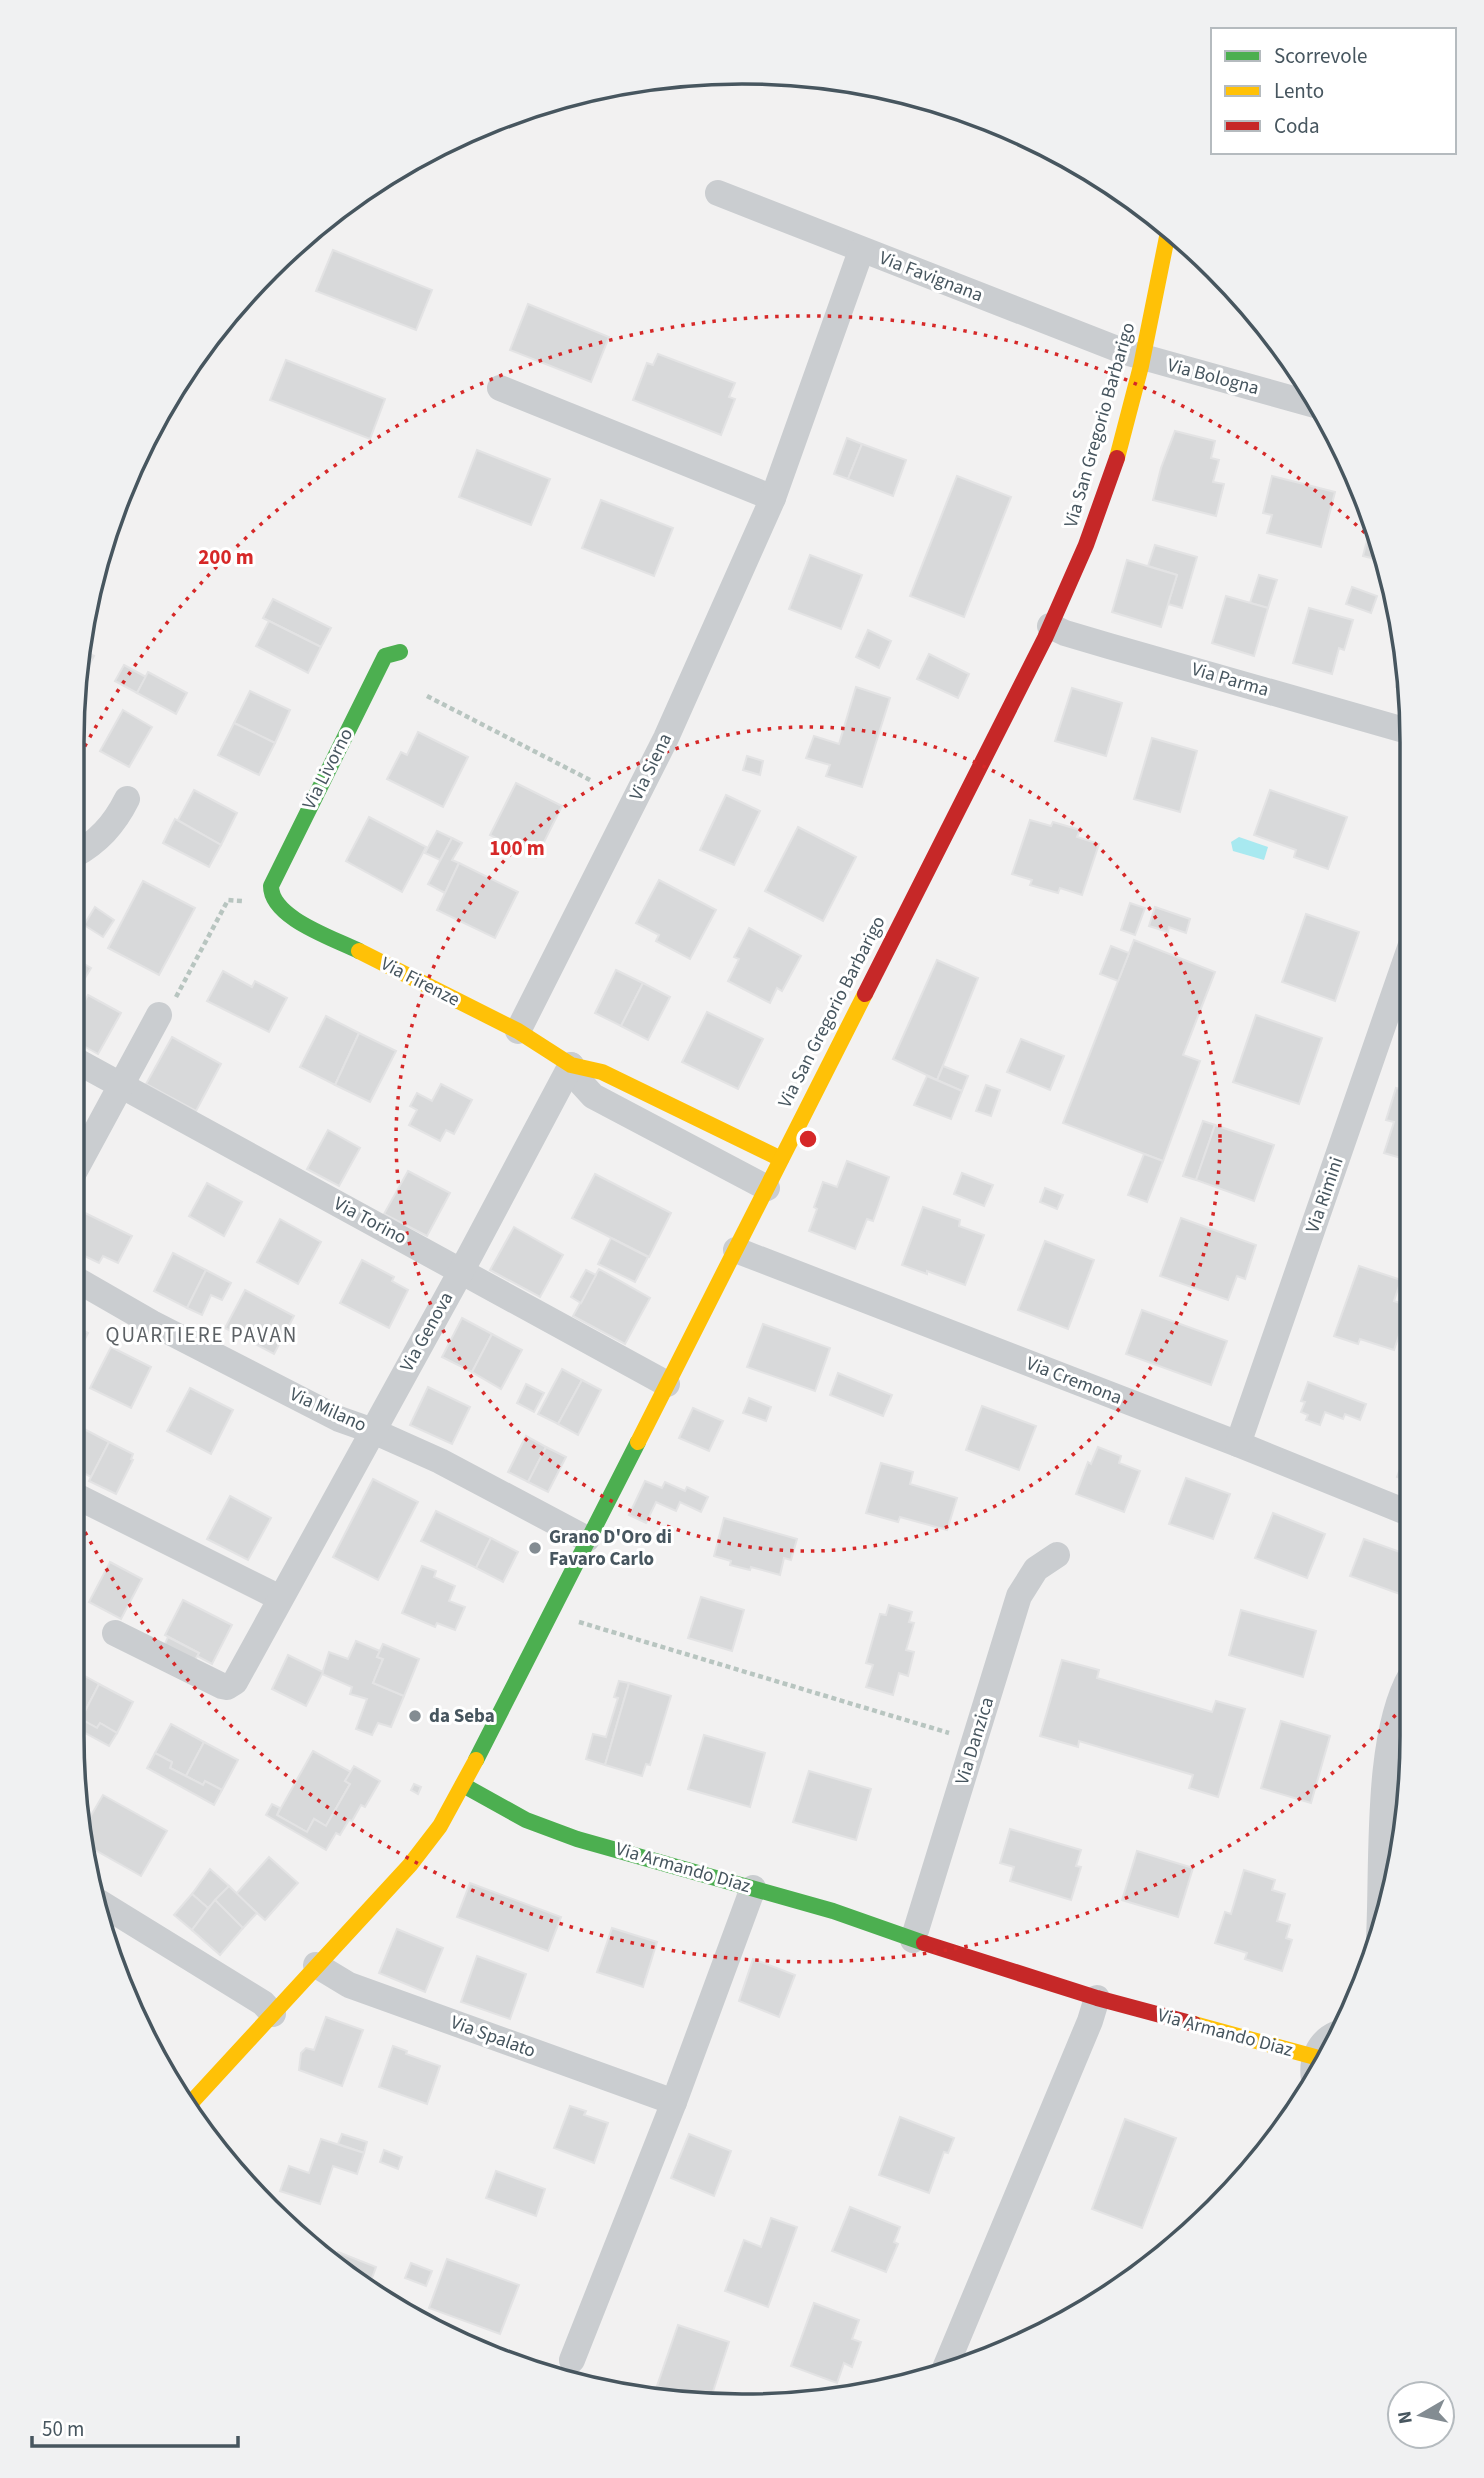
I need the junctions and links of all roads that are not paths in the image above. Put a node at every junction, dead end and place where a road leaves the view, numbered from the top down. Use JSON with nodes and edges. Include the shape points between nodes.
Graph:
{"nodes":[{"id":1,"x":718,"y":194,"type":"dead end"},
{"id":2,"x":1167,"y":239,"type":"edge"},
{"id":3,"x":861,"y":251,"type":"junction"},
{"id":4,"x":1144,"y":358,"type":"junction"},
{"id":5,"x":500,"y":388,"type":"dead end"},
{"id":6,"x":1305,"y":402,"type":"edge"},
{"id":7,"x":773,"y":498,"type":"junction"},
{"id":8,"x":1050,"y":626,"type":"junction"},
{"id":9,"x":400,"y":652,"type":"dead end"},
{"id":10,"x":1400,"y":729,"type":"edge"},
{"id":11,"x":127,"y":799,"type":"dead end"},
{"id":12,"x":84,"y":850,"type":"edge"},
{"id":13,"x":271,"y":898,"type":"joint"},
{"id":14,"x":167,"y":1006,"type":"road end"},
{"id":15,"x":1400,"y":1008,"type":"edge"},
{"id":16,"x":519,"y":1031,"type":"junction"},
{"id":17,"x":84,"y":1065,"type":"edge"},
{"id":18,"x":570,"y":1065,"type":"junction"},
{"id":19,"x":120,"y":1085,"type":"junction"},
{"id":20,"x":84,"y":1153,"type":"edge"},
{"id":21,"x":781,"y":1159,"type":"junction"},
{"id":22,"x":768,"y":1188,"type":"junction"},
{"id":23,"x":736,"y":1250,"type":"junction"},
{"id":24,"x":461,"y":1270,"type":"junction"},
{"id":25,"x":84,"y":1284,"type":"edge"},
{"id":26,"x":667,"y":1384,"type":"junction"},
{"id":27,"x":373,"y":1431,"type":"junction"},
{"id":28,"x":1238,"y":1444,"type":"junction"},
{"id":29,"x":84,"y":1500,"type":"edge"},
{"id":30,"x":1400,"y":1510,"type":"edge"},
{"id":31,"x":587,"y":1539,"type":"junction"},
{"id":32,"x":1057,"y":1555,"type":"dead end"},
{"id":33,"x":280,"y":1598,"type":"junction"},
{"id":34,"x":115,"y":1633,"type":"dead end"},
{"id":35,"x":1400,"y":1701,"type":"edge"},
{"id":36,"x":463,"y":1785,"type":"junction"},
{"id":37,"x":753,"y":1888,"type":"junction"},
{"id":38,"x":1381,"y":1894,"type":"edge"},
{"id":39,"x":106,"y":1906,"type":"edge"},
{"id":40,"x":914,"y":1940,"type":"junction"},
{"id":41,"x":316,"y":1965,"type":"junction"},
{"id":42,"x":1097,"y":1998,"type":"junction"},
{"id":43,"x":273,"y":2014,"type":"junction"},
{"id":44,"x":1311,"y":2067,"type":"edge"},
{"id":45,"x":194,"y":2101,"type":"edge"},
{"id":46,"x":674,"y":2102,"type":"junction"},
{"id":47,"x":572,"y":2360,"type":"dead end"},
{"id":48,"x":948,"y":2361,"type":"edge"}],
"edges":[{"from":1,"to":3,"type":"street","name":"Via Favignana"},
{"from":2,"to":4,"type":"street","name":"Via San Gregorio Barbarigo"},
{"from":3,"to":4,"type":"street","name":"Via Favignana"},
{"from":3,"to":7,"type":"street","name":"Via Siena"},
{"from":4,"to":6,"type":"street","name":"Via Bologna"},
{"from":4,"to":8,"type":"street","name":"Via San Gregorio Barbarigo","via":[[1105,496]]},
{"from":5,"to":7,"type":"street"},
{"from":7,"to":16,"type":"street","name":"Via Siena","via":[[666,738]]},
{"from":8,"to":10,"type":"street","name":"Via Parma"},
{"from":8,"to":21,"type":"street","name":"Via San Gregorio Barbarigo"},
{"from":9,"to":13,"type":"street","name":"Via Livorno","via":[[385,656],[272,880]]},
{"from":11,"to":12,"type":"street","via":[[108,830]]},
{"from":13,"to":16,"type":"street","name":"Via Firenze","via":[[286,914]]},
{"from":14,"to":19,"type":"street"},
{"from":15,"to":28,"type":"street","name":"Via Rimini"},
{"from":16,"to":18,"type":"street","name":"Via Firenze"},
{"from":17,"to":19,"type":"street","name":"Via Torino"},
{"from":18,"to":21,"type":"street","name":"Via Firenze","via":[[602,1072]]},
{"from":18,"to":22,"type":"street","name":"Via Firenze","via":[[593,1096]]},
{"from":18,"to":24,"type":"street","name":"Via Genova"},
{"from":19,"to":20,"type":"street"},
{"from":19,"to":24,"type":"street","name":"Via Torino"},
{"from":21,"to":22,"type":"street","name":"Via San Gregorio Barbarigo"},
{"from":22,"to":23,"type":"street","name":"Via San Gregorio Barbarigo"},
{"from":23,"to":26,"type":"street","name":"Via San Gregorio Barbarigo"},
{"from":23,"to":28,"type":"street","name":"Via Cremona"},
{"from":24,"to":26,"type":"street","name":"Via Torino"},
{"from":24,"to":27,"type":"street","name":"Via Genova"},
{"from":25,"to":27,"type":"street","name":"Via Milano","via":[[340,1419]]},
{"from":26,"to":31,"type":"street","name":"Via San Gregorio Barbarigo"},
{"from":27,"to":31,"type":"street","name":"Via Milano"},
{"from":27,"to":33,"type":"street","name":"Via Genova"},
{"from":28,"to":30,"type":"street","name":"Via Cremona"},
{"from":29,"to":33,"type":"street"},
{"from":31,"to":36,"type":"street","name":"Via San Gregorio Barbarigo"},
{"from":32,"to":40,"type":"street","name":"Via Danzica","via":[[1036,1569],[1019,1596]]},
{"from":33,"to":34,"type":"street","name":"Via Genova","via":[[235,1682],[227,1687]]},
{"from":35,"to":38,"type":"street","via":[[1384,1794]]},
{"from":36,"to":37,"type":"street","name":"Via Armando Diaz","via":[[537,1825]]},
{"from":36,"to":41,"type":"street","via":[[410,1865]]},
{"from":37,"to":40,"type":"street","name":"Via Armando Diaz"},
{"from":37,"to":46,"type":"street"},
{"from":39,"to":43,"type":"street","via":[[263,2003]]},
{"from":40,"to":42,"type":"street","name":"Via Armando Diaz"},
{"from":41,"to":43,"type":"street"},
{"from":41,"to":46,"type":"street","name":"Via Spalato","via":[[349,1985]]},
{"from":42,"to":44,"type":"street","name":"Via Armando Diaz"},
{"from":42,"to":48,"type":"street"},
{"from":43,"to":45,"type":"street"},
{"from":46,"to":47,"type":"street"}]}
